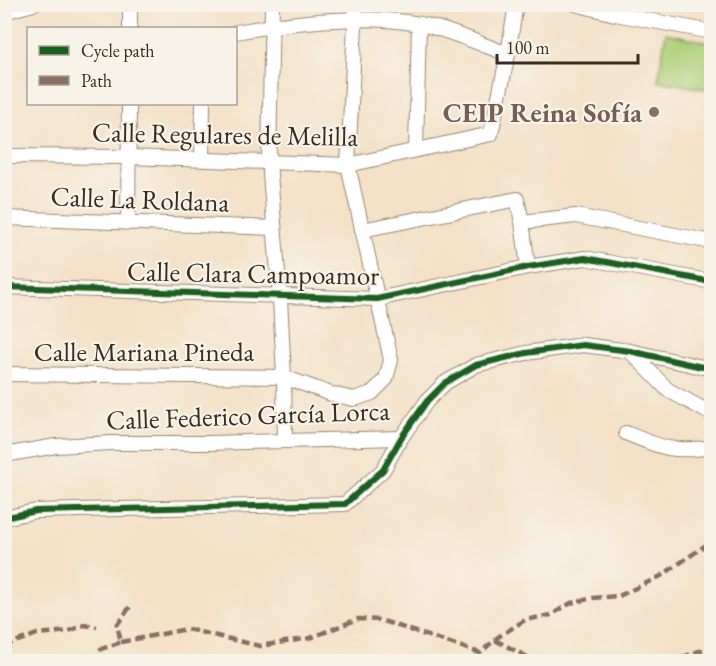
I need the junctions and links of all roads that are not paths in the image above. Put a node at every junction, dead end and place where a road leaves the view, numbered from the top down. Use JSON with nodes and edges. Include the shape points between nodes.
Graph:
{"nodes":[{"id":1,"x":33,"y":4,"type":"edge"},
{"id":2,"x":130,"y":4,"type":"edge"},
{"id":3,"x":272,"y":4,"type":"edge"},
{"id":4,"x":356,"y":4,"type":"edge"},
{"id":5,"x":516,"y":4,"type":"edge"},
{"id":6,"x":575,"y":4,"type":"edge"},
{"id":7,"x":4,"y":12,"type":"edge"},
{"id":8,"x":355,"y":19,"type":"junction"},
{"id":9,"x":419,"y":24,"type":"junction"},
{"id":10,"x":271,"y":25,"type":"junction"},
{"id":11,"x":130,"y":27,"type":"edge"},
{"id":12,"x":237,"y":32,"type":"edge"},
{"id":13,"x":711,"y":32,"type":"edge"},
{"id":14,"x":508,"y":54,"type":"junction"},
{"id":15,"x":129,"y":105,"type":"edge"},
{"id":16,"x":203,"y":105,"type":"edge"},
{"id":17,"x":416,"y":150,"type":"junction"},
{"id":18,"x":4,"y":156,"type":"edge"},
{"id":19,"x":128,"y":157,"type":"junction"},
{"id":20,"x":202,"y":159,"type":"junction"},
{"id":21,"x":268,"y":161,"type":"junction"},
{"id":22,"x":348,"y":165,"type":"junction"},
{"id":23,"x":4,"y":218,"type":"edge"},
{"id":24,"x":522,"y":222,"type":"junction"},
{"id":25,"x":128,"y":223,"type":"junction"},
{"id":26,"x":274,"y":228,"type":"junction"},
{"id":27,"x":362,"y":230,"type":"junction"},
{"id":28,"x":711,"y":242,"type":"edge"},
{"id":29,"x":528,"y":267,"type":"junction"},
{"id":30,"x":711,"y":282,"type":"edge"},
{"id":31,"x":4,"y":288,"type":"edge"},
{"id":32,"x":280,"y":298,"type":"junction"},
{"id":33,"x":377,"y":299,"type":"junction"},
{"id":34,"x":630,"y":351,"type":"junction"},
{"id":35,"x":711,"y":364,"type":"edge"},
{"id":36,"x":4,"y":374,"type":"edge"},
{"id":37,"x":284,"y":376,"type":"junction"},
{"id":38,"x":711,"y":414,"type":"edge"},
{"id":39,"x":626,"y":434,"type":"dead end"},
{"id":40,"x":401,"y":438,"type":"junction"},
{"id":41,"x":285,"y":440,"type":"junction"},
{"id":42,"x":711,"y":447,"type":"edge"},
{"id":43,"x":4,"y":454,"type":"edge"},
{"id":44,"x":4,"y":518,"type":"edge"}],
"edges":[{"from":1,"to":7,"type":"street"},
{"from":2,"to":11,"type":"street"},
{"from":3,"to":10,"type":"street"},
{"from":4,"to":8,"type":"street"},
{"from":5,"to":14,"type":"street","name":"Calle Regulares de Melilla"},
{"from":6,"to":13,"type":"street"},
{"from":8,"to":9,"type":"street"},
{"from":8,"to":10,"type":"street"},
{"from":8,"to":22,"type":"street"},
{"from":9,"to":14,"type":"street"},
{"from":9,"to":17,"type":"street"},
{"from":10,"to":12,"type":"street"},
{"from":10,"to":21,"type":"street"},
{"from":14,"to":17,"type":"street","name":"Calle Regulares de Melilla","via":[[491,134]]},
{"from":15,"to":19,"type":"street"},
{"from":16,"to":20,"type":"street"},
{"from":17,"to":22,"type":"street","name":"Calle Regulares de Melilla"},
{"from":18,"to":19,"type":"street","name":"Calle Regulares de Melilla"},
{"from":19,"to":20,"type":"street","name":"Calle Regulares de Melilla"},
{"from":19,"to":25,"type":"street"},
{"from":20,"to":21,"type":"street","name":"Calle Regulares de Melilla"},
{"from":21,"to":22,"type":"street","name":"Calle Regulares de Melilla"},
{"from":21,"to":26,"type":"street"},
{"from":22,"to":27,"type":"street"},
{"from":23,"to":25,"type":"street","name":"Calle La Roldana"},
{"from":24,"to":27,"type":"street","via":[[517,199]]},
{"from":24,"to":28,"type":"street","via":[[576,216]]},
{"from":24,"to":29,"type":"street"},
{"from":25,"to":26,"type":"street","name":"Calle La Roldana"},
{"from":26,"to":32,"type":"street"},
{"from":27,"to":33,"type":"street"},
{"from":29,"to":30,"type":"street","name":"Calle Clara Campoamor","via":[[585,258]]},
{"from":29,"to":33,"type":"street","name":"Calle Clara Campoamor"},
{"from":31,"to":32,"type":"street","name":"Calle Clara Campoamor"},
{"from":32,"to":33,"type":"street","name":"Calle Clara Campoamor"},
{"from":32,"to":37,"type":"street"},
{"from":33,"to":37,"type":"street","via":[[391,360],[386,379],[372,393],[354,399]]},
{"from":34,"to":35,"type":"street","name":"Calle Federico García Lorca","via":[[702,367]]},
{"from":34,"to":38,"type":"street","via":[[668,390]]},
{"from":34,"to":40,"type":"street","name":"Calle Federico García Lorca","via":[[583,345],[526,352],[476,365],[445,383],[427,400]]},
{"from":36,"to":37,"type":"street","name":"Calle Mariana Pineda"},
{"from":37,"to":41,"type":"street"},
{"from":39,"to":42,"type":"street","via":[[664,448],[685,451]]},
{"from":40,"to":41,"type":"street","name":"Calle Federico García Lorca"},
{"from":40,"to":44,"type":"street","via":[[383,470],[345,504],[36,511]]},
{"from":41,"to":43,"type":"street","name":"Calle Federico García Lorca","via":[[67,445]]}]}
